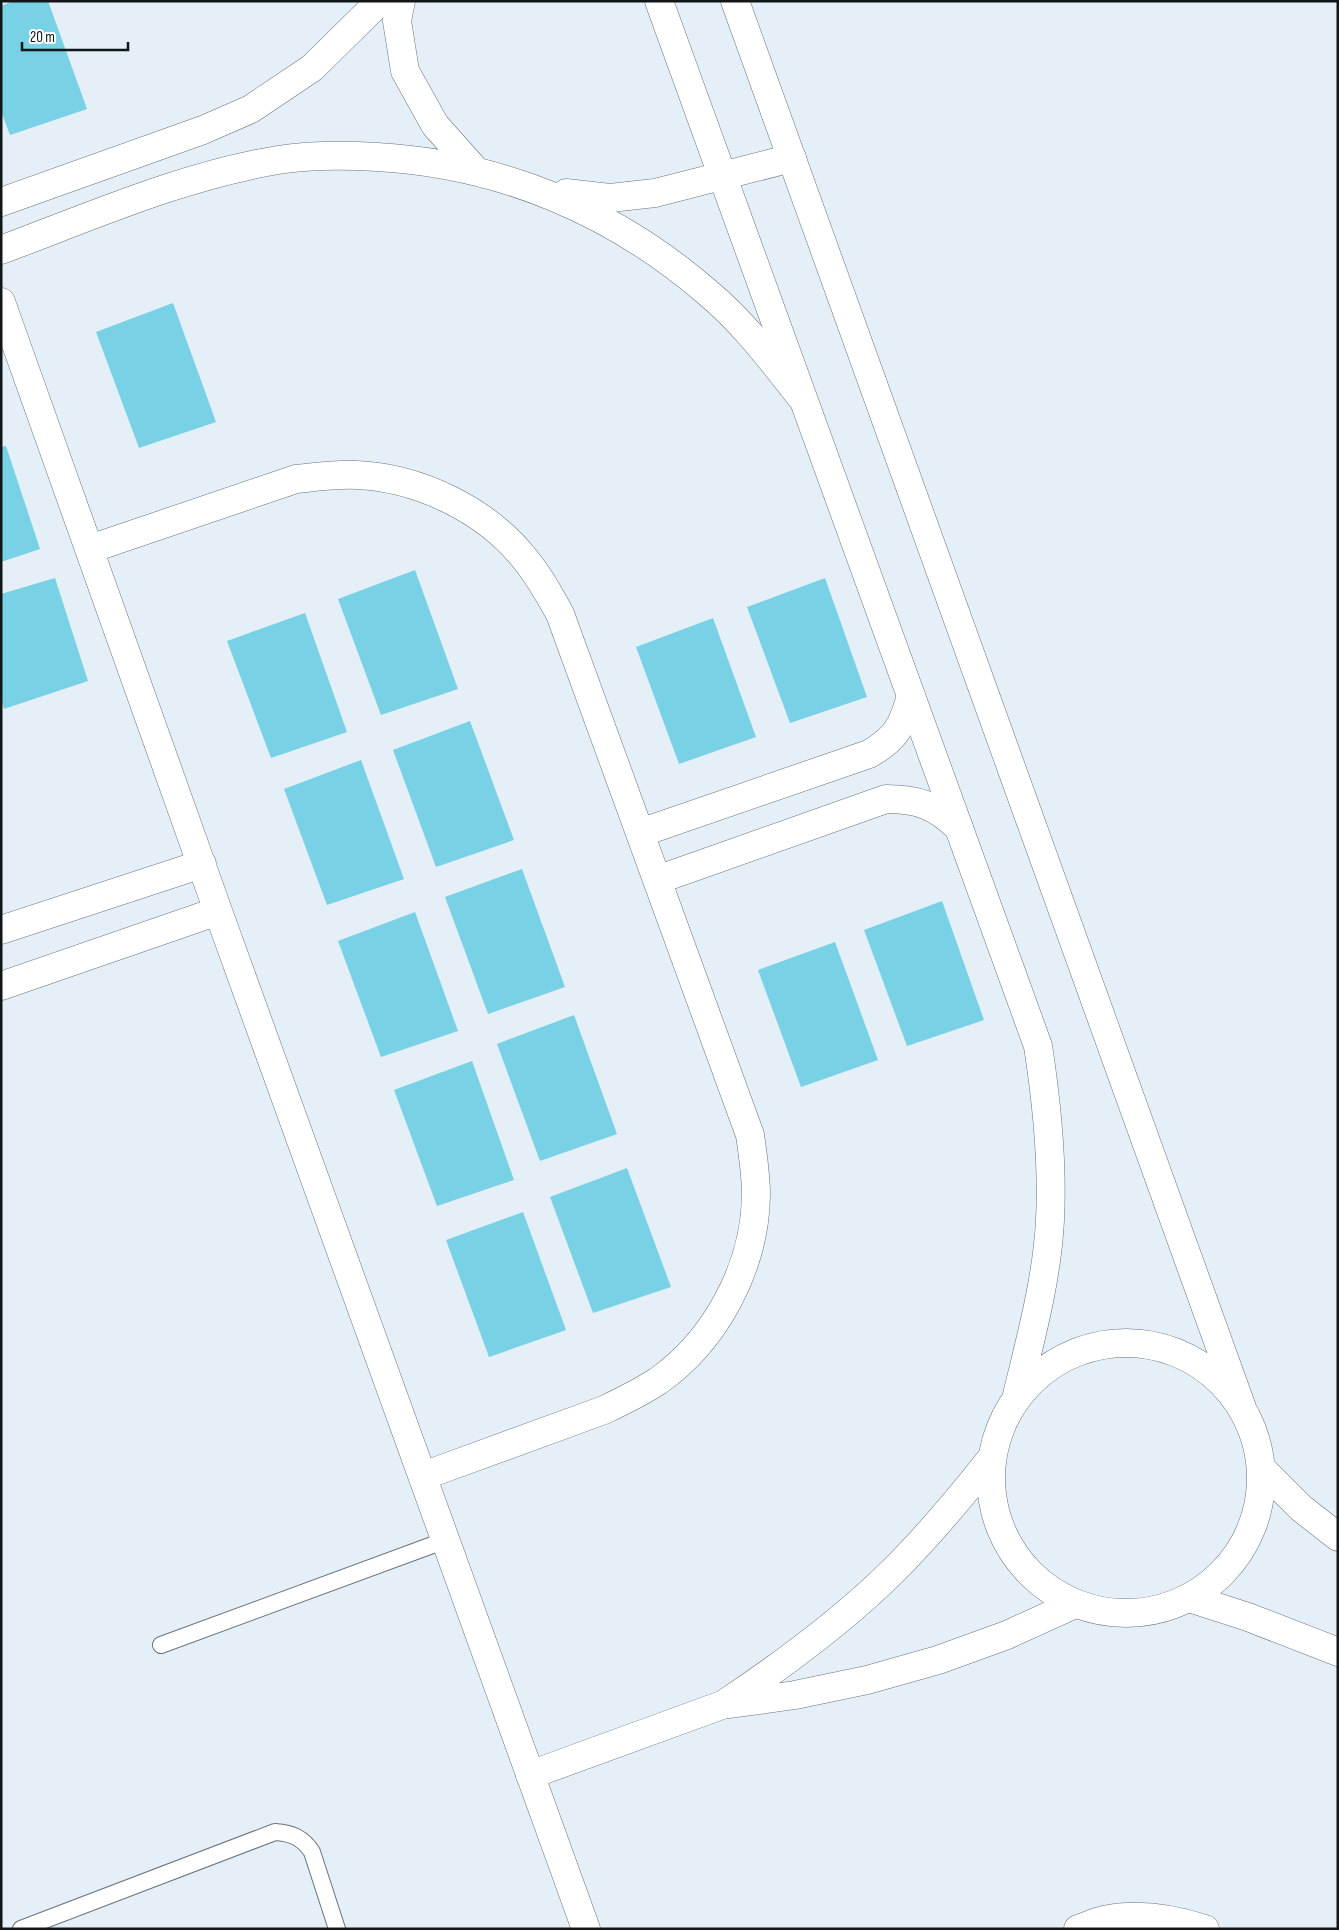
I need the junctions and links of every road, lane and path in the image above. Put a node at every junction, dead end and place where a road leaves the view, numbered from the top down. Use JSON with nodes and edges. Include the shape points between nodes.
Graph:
{"nodes":[{"id":1,"x":380,"y":1,"type":"edge"},
{"id":2,"x":401,"y":1,"type":"edge"},
{"id":3,"x":659,"y":1,"type":"edge"},
{"id":4,"x":734,"y":1,"type":"edge"},
{"id":5,"x":792,"y":158,"type":"junction"},
{"id":6,"x":476,"y":171,"type":"junction"},
{"id":7,"x":724,"y":176,"type":"junction"},
{"id":8,"x":539,"y":190,"type":"junction"},
{"id":9,"x":1,"y":202,"type":"edge"},
{"id":10,"x":1,"y":250,"type":"edge"},
{"id":11,"x":1,"y":302,"type":"edge"},
{"id":12,"x":804,"y":402,"type":"junction"},
{"id":13,"x":90,"y":549,"type":"junction"},
{"id":14,"x":911,"y":696,"type":"junction"},
{"id":15,"x":959,"y":828,"type":"junction"},
{"id":16,"x":640,"y":833,"type":"junction"},
{"id":17,"x":202,"y":864,"type":"junction"},
{"id":18,"x":657,"y":880,"type":"junction"},
{"id":19,"x":218,"y":911,"type":"junction"},
{"id":20,"x":1,"y":930,"type":"edge"},
{"id":21,"x":1,"y":986,"type":"edge"},
{"id":22,"x":1017,"y":1395,"type":"junction"},
{"id":23,"x":1242,"y":1408,"type":"junction"},
{"id":24,"x":990,"y":1460,"type":"junction"},
{"id":25,"x":1261,"y":1468,"type":"junction"},
{"id":26,"x":423,"y":1476,"type":"junction"},
{"id":27,"x":1338,"y":1537,"type":"edge"},
{"id":28,"x":446,"y":1540,"type":"junction"},
{"id":29,"x":1189,"y":1598,"type":"junction"},
{"id":30,"x":1075,"y":1604,"type":"junction"},
{"id":31,"x":161,"y":1645,"type":"dead end"},
{"id":32,"x":1338,"y":1652,"type":"edge"},
{"id":33,"x":722,"y":1706,"type":"junction"},
{"id":34,"x":530,"y":1775,"type":"junction"},
{"id":35,"x":21,"y":1929,"type":"edge"},
{"id":36,"x":337,"y":1929,"type":"edge"},
{"id":37,"x":586,"y":1929,"type":"edge"},
{"id":38,"x":1078,"y":1929,"type":"edge"},
{"id":39,"x":1205,"y":1929,"type":"edge"}],
"edges":[{"from":1,"to":9,"type":"street","via":[[312,68],[251,109],[202,130]]},
{"from":2,"to":6,"type":"street","via":[[397,21],[405,71],[434,125]]},
{"from":3,"to":7,"type":"street"},
{"from":4,"to":5,"type":"street"},
{"from":5,"to":7,"type":"street"},
{"from":5,"to":23,"type":"street"},
{"from":6,"to":8,"type":"street"},
{"from":6,"to":10,"type":"street","via":[[411,159],[346,155],[280,160],[152,193]]},
{"from":7,"to":8,"type":"street","via":[[655,193],[610,198]]},
{"from":7,"to":12,"type":"street"},
{"from":8,"to":12,"type":"street","via":[[600,217],[656,252],[708,292],[756,340]]},
{"from":11,"to":13,"type":"street"},
{"from":12,"to":14,"type":"street"},
{"from":13,"to":16,"type":"street","via":[[296,480],[327,475],[381,478],[419,486],[447,498],[502,535],[544,584],[560,614]]},
{"from":13,"to":17,"type":"street"},
{"from":14,"to":15,"type":"street"},
{"from":14,"to":16,"type":"street","via":[[898,731],[885,745],[869,754]]},
{"from":15,"to":18,"type":"street","via":[[929,805],[908,799],[886,799]]},
{"from":15,"to":22,"type":"street","via":[[1038,1046],[1047,1104],[1051,1162],[1050,1221],[1043,1280]]},
{"from":16,"to":18,"type":"street"},
{"from":17,"to":19,"type":"street"},
{"from":17,"to":20,"type":"street"},
{"from":18,"to":26,"type":"street","via":[[750,1135],[755,1165],[755,1204],[746,1257],[721,1313],[682,1361],[658,1380],[604,1410]]},
{"from":19,"to":21,"type":"street"},
{"from":19,"to":26,"type":"street"},
{"from":22,"to":23,"type":"street","via":[[1057,1360],[1107,1342],[1159,1345],[1207,1368]]},
{"from":22,"to":24,"type":"street","via":[[1000,1426]]},
{"from":23,"to":25,"type":"street","via":[[1255,1437]]},
{"from":24,"to":30,"type":"street","via":[[996,1519],[1026,1571]]},
{"from":24,"to":33,"type":"street","via":[[944,1517],[840,1620]]},
{"from":25,"to":27,"type":"street","via":[[1301,1508]]},
{"from":25,"to":29,"type":"street","via":[[1255,1520],[1230,1566]]},
{"from":26,"to":28,"type":"street"},
{"from":28,"to":31,"type":"lane"},
{"from":28,"to":34,"type":"street"},
{"from":29,"to":30,"type":"street","via":[[1152,1612],[1113,1614]]},
{"from":29,"to":32,"type":"street"},
{"from":30,"to":33,"type":"street","via":[[1007,1635],[938,1660],[867,1680]]},
{"from":33,"to":34,"type":"street"},
{"from":34,"to":37,"type":"street"},
{"from":35,"to":36,"type":"lane","via":[[275,1832],[286,1832],[309,1848]]},
{"from":38,"to":39,"type":"street","via":[[1104,1920],[1143,1917]]}]}
